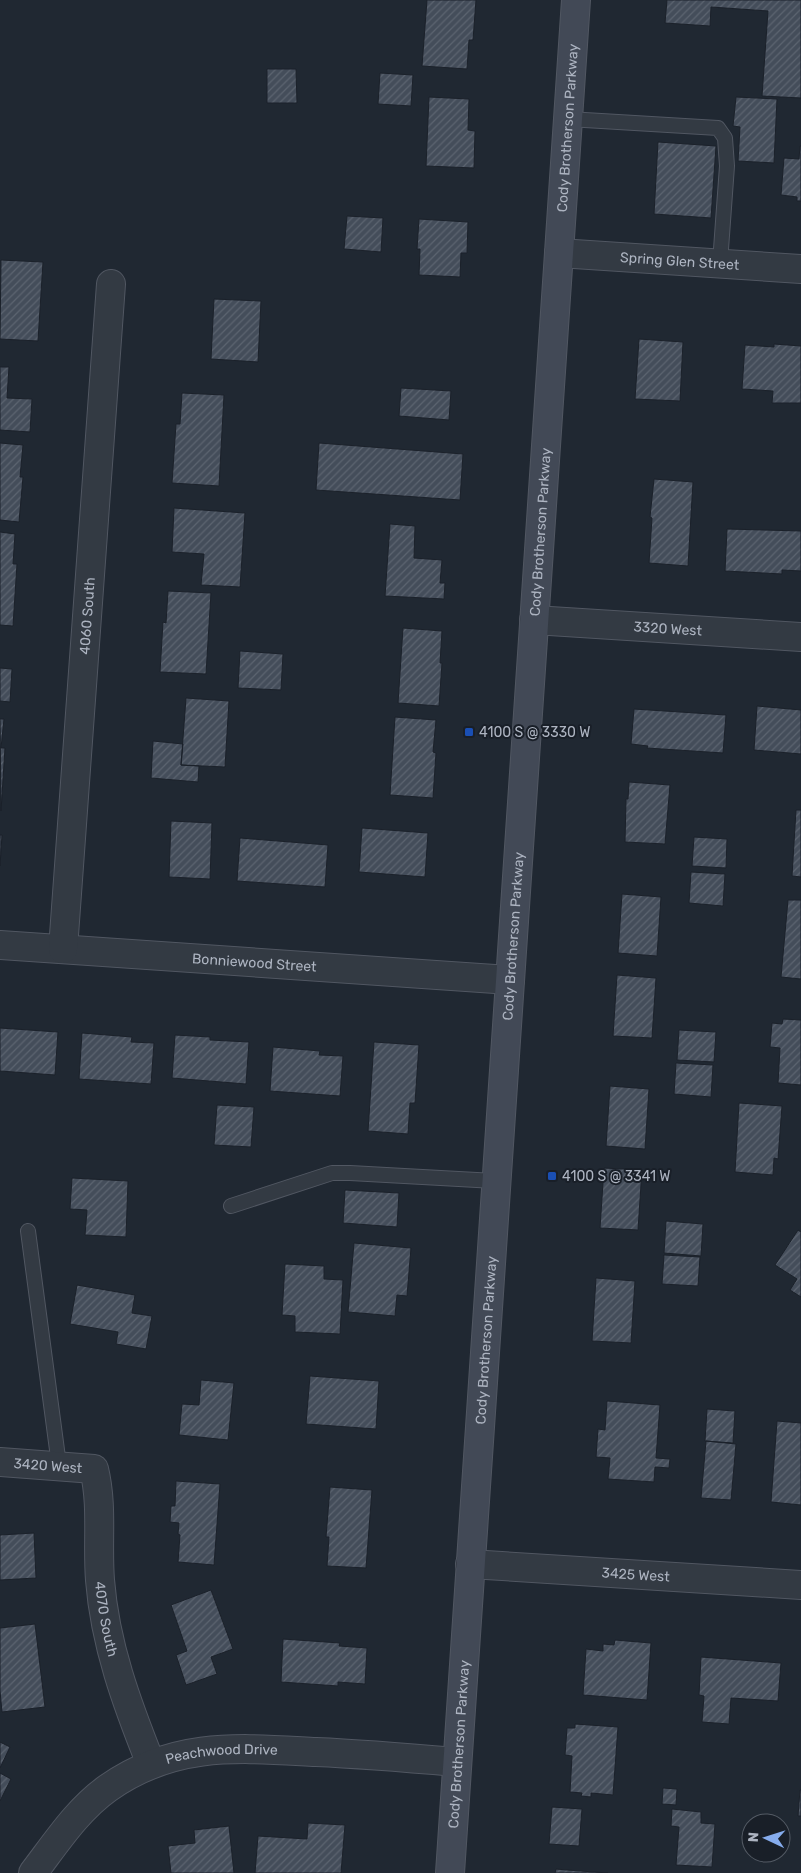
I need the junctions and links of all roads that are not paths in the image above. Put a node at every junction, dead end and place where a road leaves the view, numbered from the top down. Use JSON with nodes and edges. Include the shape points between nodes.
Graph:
{"nodes":[{"id":1,"x":576,"y":0,"type":"edge"},
{"id":2,"x":568,"y":119,"type":"junction"},
{"id":3,"x":560,"y":253,"type":"junction"},
{"id":4,"x":720,"y":263,"type":"junction"},
{"id":5,"x":801,"y":269,"type":"edge"},
{"id":6,"x":111,"y":284,"type":"dead end"},
{"id":7,"x":534,"y":620,"type":"junction"},
{"id":8,"x":801,"y":637,"type":"edge"},
{"id":9,"x":0,"y":945,"type":"edge"},
{"id":10,"x":63,"y":949,"type":"junction"},
{"id":11,"x":510,"y":980,"type":"junction"},
{"id":12,"x":495,"y":1181,"type":"junction"},
{"id":13,"x":231,"y":1206,"type":"dead end"},
{"id":14,"x":28,"y":1231,"type":"dead end"},
{"id":15,"x":0,"y":1462,"type":"edge"},
{"id":16,"x":60,"y":1465,"type":"junction"},
{"id":17,"x":94,"y":1469,"type":"joint"},
{"id":18,"x":470,"y":1564,"type":"junction"},
{"id":19,"x":801,"y":1585,"type":"edge"},
{"id":20,"x":456,"y":1762,"type":"junction"},
{"id":21,"x":151,"y":1764,"type":"junction"},
{"id":22,"x":33,"y":1873,"type":"edge"},
{"id":23,"x":450,"y":1873,"type":"edge"}],
"edges":[{"from":1,"to":2,"type":"main road","name":"Cody Brotherson Parkway"},
{"from":2,"to":3,"type":"main road","name":"Cody Brotherson Parkway"},
{"from":2,"to":4,"type":"lane","via":[[718,128],[725,138],[727,166]]},
{"from":3,"to":4,"type":"street","name":"Spring Glen Street"},
{"from":3,"to":7,"type":"main road","name":"Cody Brotherson Parkway"},
{"from":4,"to":5,"type":"street","name":"Spring Glen Street"},
{"from":6,"to":10,"type":"street","name":"4060 South"},
{"from":7,"to":8,"type":"street","name":"3320 West"},
{"from":7,"to":11,"type":"main road","name":"Cody Brotherson Parkway"},
{"from":9,"to":10,"type":"street","name":"Bonniewood Street"},
{"from":10,"to":11,"type":"street","name":"Bonniewood Street"},
{"from":11,"to":12,"type":"main road","name":"Cody Brotherson Parkway"},
{"from":12,"to":13,"type":"lane","via":[[332,1173]]},
{"from":12,"to":18,"type":"main road","name":"Cody Brotherson Parkway"},
{"from":14,"to":16,"type":"lane"},
{"from":15,"to":16,"type":"street","name":"3420 West"},
{"from":16,"to":17,"type":"street","name":"3420 West"},
{"from":17,"to":21,"type":"street","name":"4070 South","via":[[99,1487],[104,1620],[124,1695]]},
{"from":18,"to":19,"type":"street","name":"3425 West"},
{"from":18,"to":20,"type":"main road","name":"Cody Brotherson Parkway"},
{"from":20,"to":21,"type":"street","name":"Peachwood Drive","via":[[239,1748],[183,1754]]},
{"from":20,"to":23,"type":"main road","name":"Cody Brotherson Parkway"},
{"from":21,"to":22,"type":"street","name":"Peachwood Drive","via":[[126,1776],[88,1804]]}]}
